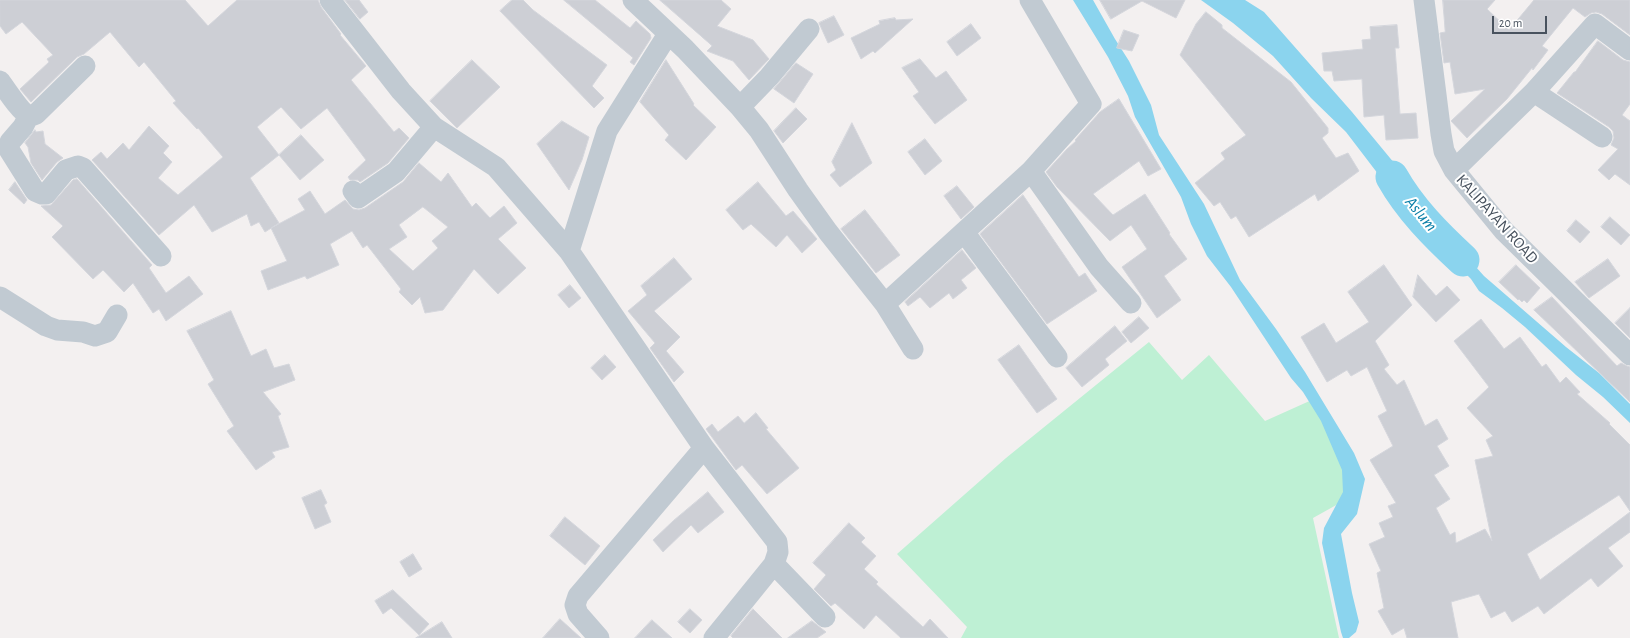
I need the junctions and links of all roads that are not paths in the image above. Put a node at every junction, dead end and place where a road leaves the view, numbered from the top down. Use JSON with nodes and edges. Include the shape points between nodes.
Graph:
{"nodes":[{"id":1,"x":330,"y":0,"type":"edge"},
{"id":2,"x":633,"y":0,"type":"edge"},
{"id":3,"x":1030,"y":0,"type":"edge"},
{"id":4,"x":1424,"y":0,"type":"edge"},
{"id":5,"x":809,"y":29,"type":"dead end"},
{"id":6,"x":668,"y":34,"type":"junction"},
{"id":7,"x":1630,"y":50,"type":"edge"},
{"id":8,"x":85,"y":66,"type":"dead end"},
{"id":9,"x":0,"y":81,"type":"edge"},
{"id":10,"x":1534,"y":92,"type":"junction"},
{"id":11,"x":740,"y":107,"type":"junction"},
{"id":12,"x":24,"y":111,"type":"junction"},
{"id":13,"x":434,"y":127,"type":"junction"},
{"id":14,"x":1602,"y":137,"type":"dead end"},
{"id":15,"x":1454,"y":170,"type":"junction"},
{"id":16,"x":1031,"y":171,"type":"junction"},
{"id":17,"x":353,"y":191,"type":"dead end"},
{"id":18,"x":964,"y":232,"type":"junction"},
{"id":19,"x":569,"y":251,"type":"junction"},
{"id":20,"x":161,"y":256,"type":"dead end"},
{"id":21,"x":0,"y":297,"type":"edge"},
{"id":22,"x":1131,"y":303,"type":"dead end"},
{"id":23,"x":885,"y":304,"type":"junction"},
{"id":24,"x":117,"y":315,"type":"dead end"},
{"id":25,"x":913,"y":350,"type":"dead end"},
{"id":26,"x":1630,"y":355,"type":"edge"},
{"id":27,"x":1057,"y":357,"type":"dead end"},
{"id":28,"x":704,"y":448,"type":"junction"},
{"id":29,"x":774,"y":564,"type":"junction"},
{"id":30,"x":826,"y":617,"type":"dead end"},
{"id":31,"x":720,"y":636,"type":"edge"},
{"id":32,"x":599,"y":638,"type":"edge"}],
"edges":[{"from":1,"to":13,"type":"street","via":[[401,91]]},
{"from":2,"to":6,"type":"street"},
{"from":3,"to":16,"type":"street","via":[[1091,104]]},
{"from":4,"to":15,"type":"street","name":"KALIPAYAN ROAD","via":[[1444,151]]},
{"from":5,"to":11,"type":"street"},
{"from":6,"to":11,"type":"street"},
{"from":6,"to":19,"type":"street","via":[[608,131]]},
{"from":7,"to":10,"type":"street","via":[[1595,24]]},
{"from":8,"to":12,"type":"street","via":[[36,114]]},
{"from":9,"to":12,"type":"street"},
{"from":10,"to":14,"type":"street"},
{"from":10,"to":15,"type":"street"},
{"from":11,"to":23,"type":"street","via":[[759,130],[828,232]]},
{"from":12,"to":20,"type":"street","via":[[23,127],[8,148],[35,191],[46,194],[66,170],[78,166],[83,168]]},
{"from":13,"to":17,"type":"street","via":[[396,172],[358,198]]},
{"from":13,"to":19,"type":"street","via":[[496,167]]},
{"from":15,"to":26,"type":"street","name":"KALIPAYAN ROAD","via":[[1504,231]]},
{"from":16,"to":18,"type":"street"},
{"from":16,"to":22,"type":"street","via":[[1099,267]]},
{"from":18,"to":23,"type":"street"},
{"from":18,"to":27,"type":"street"},
{"from":19,"to":28,"type":"street"},
{"from":21,"to":24,"type":"street","via":[[46,326],[95,336],[107,332]]},
{"from":23,"to":25,"type":"street"},
{"from":28,"to":29,"type":"street","via":[[777,542],[778,552]]},
{"from":28,"to":32,"type":"street","via":[[578,596],[575,605],[578,614]]},
{"from":29,"to":30,"type":"street"},
{"from":29,"to":31,"type":"street"}]}
